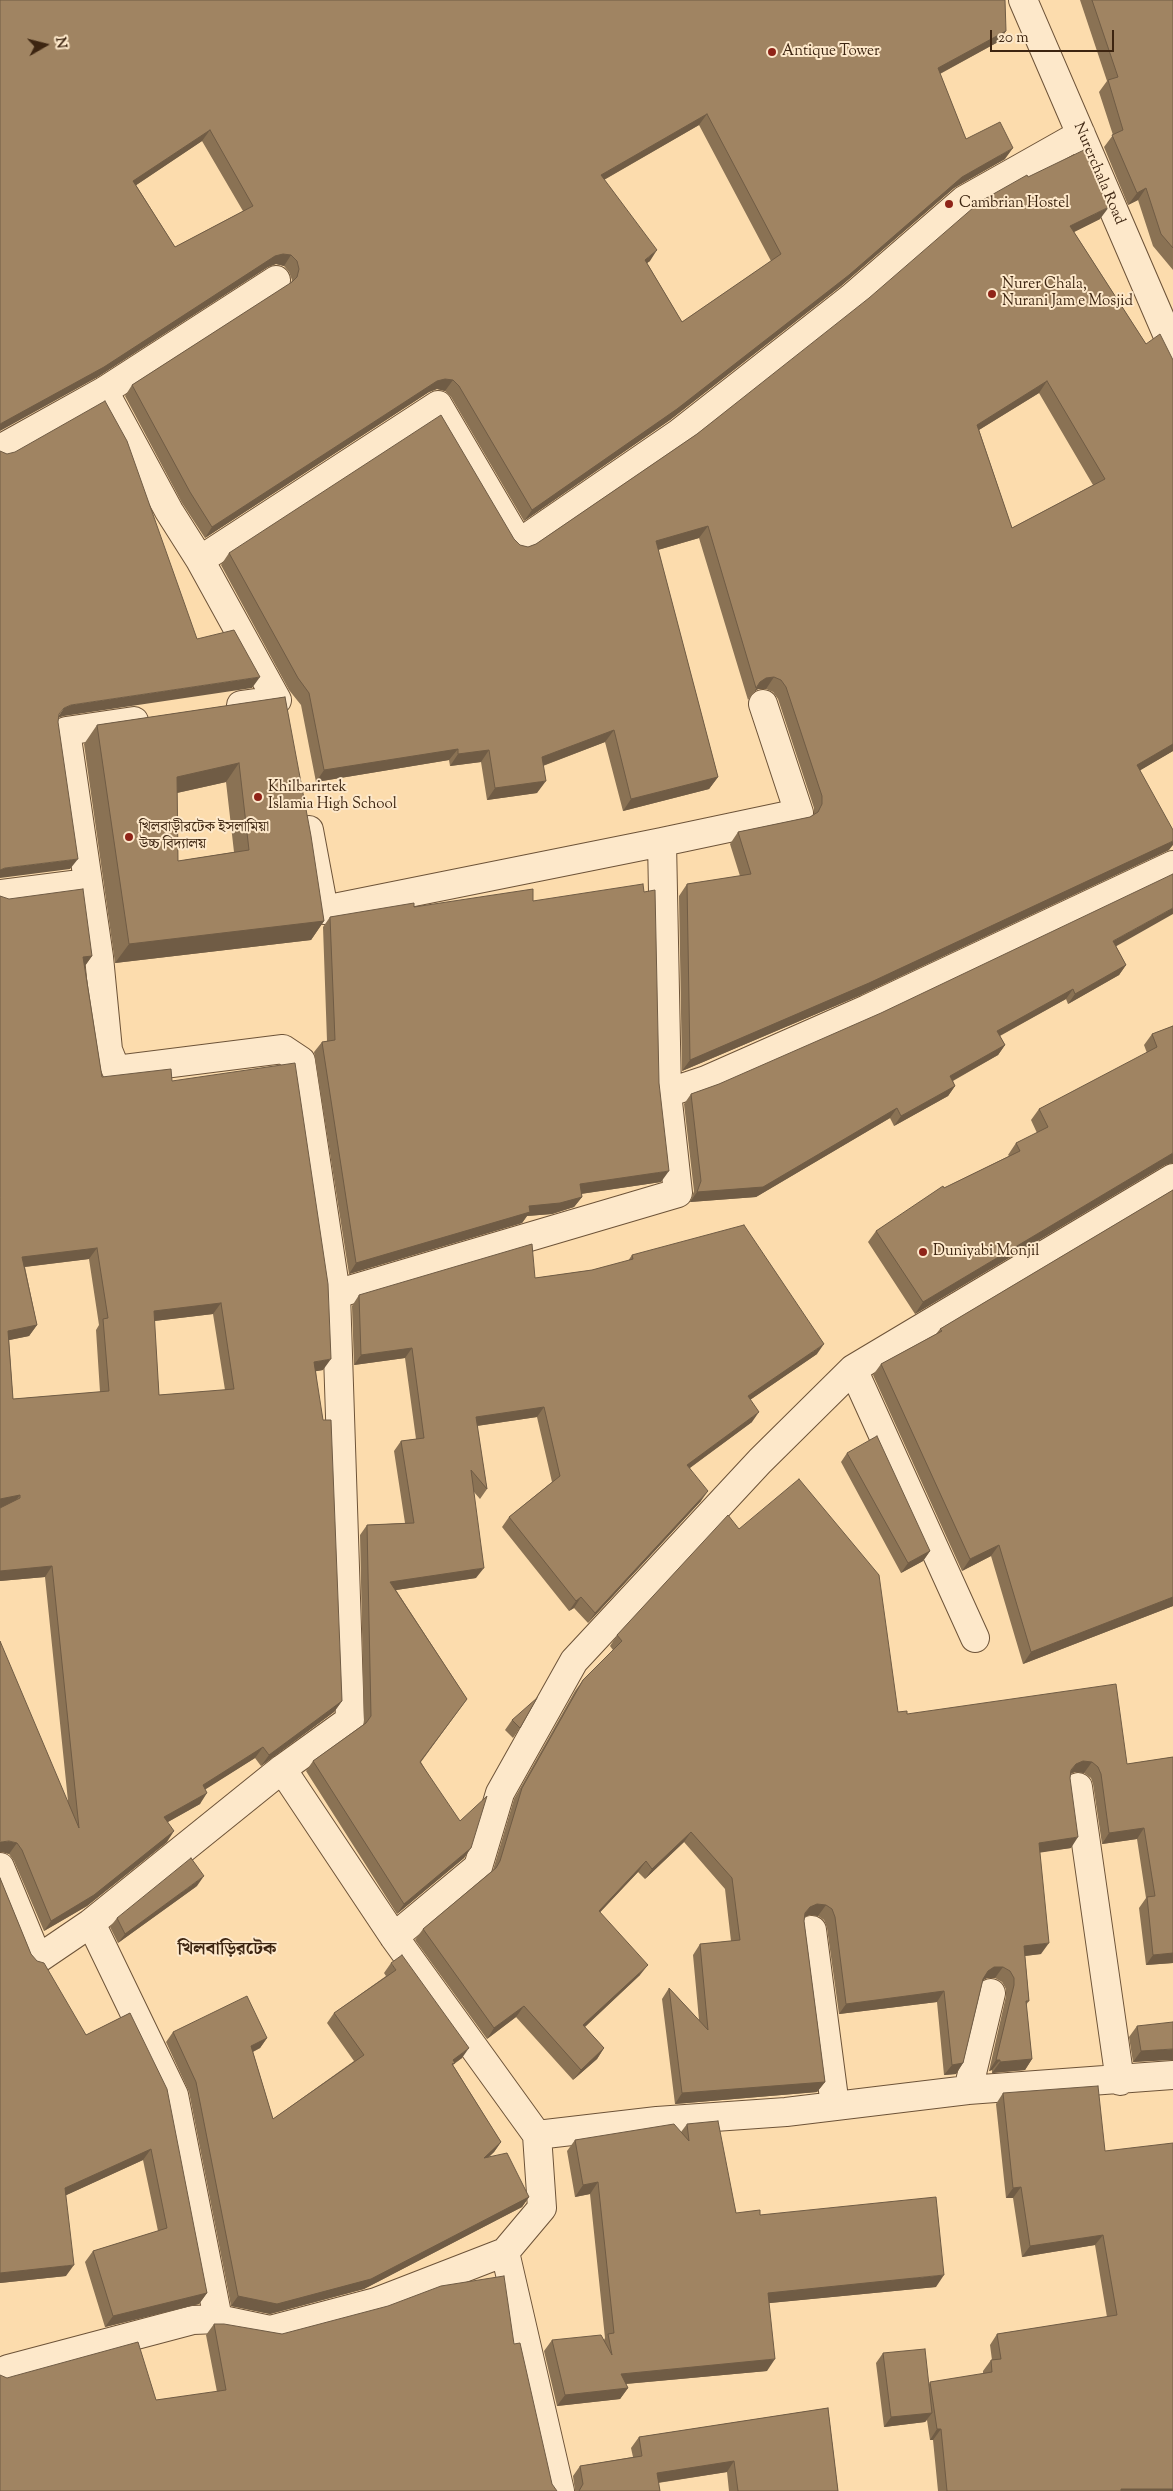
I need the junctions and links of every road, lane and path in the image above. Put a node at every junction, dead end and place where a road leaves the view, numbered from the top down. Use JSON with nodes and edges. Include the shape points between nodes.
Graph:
{"nodes":[{"id":1,"x":1023,"y":0,"type":"edge"},
{"id":2,"x":1081,"y":134,"type":"junction"},
{"id":3,"x":276,"y":280,"type":"edge"},
{"id":4,"x":1171,"y":341,"type":"edge"},
{"id":5,"x":104,"y":391,"type":"junction"},
{"id":6,"x":0,"y":449,"type":"edge"},
{"id":7,"x":200,"y":560,"type":"junction"},
{"id":8,"x":762,"y":704,"type":"edge"},
{"id":9,"x":220,"y":708,"type":"edge"},
{"id":10,"x":162,"y":717,"type":"edge"},
{"id":11,"x":304,"y":804,"type":"edge"},
{"id":12,"x":662,"y":842,"type":"junction"},
{"id":13,"x":1173,"y":865,"type":"edge"},
{"id":14,"x":88,"y":883,"type":"junction"},
{"id":15,"x":0,"y":894,"type":"edge"},
{"id":16,"x":667,"y":1093,"type":"junction"},
{"id":17,"x":1173,"y":1178,"type":"edge"},
{"id":18,"x":336,"y":1294,"type":"junction"},
{"id":19,"x":853,"y":1369,"type":"junction"},
{"id":20,"x":975,"y":1638,"type":"dead end"},
{"id":21,"x":282,"y":1769,"type":"junction"},
{"id":22,"x":1078,"y":1787,"type":"edge"},
{"id":23,"x":0,"y":1867,"type":"edge"},
{"id":24,"x":91,"y":1923,"type":"junction"},
{"id":25,"x":812,"y":1930,"type":"edge"},
{"id":26,"x":394,"y":1938,"type":"junction"},
{"id":27,"x":991,"y":1993,"type":"edge"},
{"id":28,"x":1173,"y":2075,"type":"edge"},
{"id":29,"x":1120,"y":2080,"type":"junction"},
{"id":30,"x":968,"y":2090,"type":"junction"},
{"id":31,"x":835,"y":2106,"type":"junction"},
{"id":32,"x":537,"y":2135,"type":"junction"},
{"id":33,"x":505,"y":2252,"type":"junction"},
{"id":34,"x":218,"y":2319,"type":"junction"},
{"id":35,"x":0,"y":2373,"type":"edge"},
{"id":36,"x":560,"y":2491,"type":"edge"}],
"edges":[{"from":1,"to":2,"type":"street","name":"Nurerchala Road"},
{"from":2,"to":4,"type":"street","name":"Nurerchala Road"},
{"from":2,"to":7,"type":"street","via":[[964,200],[852,298],[679,433],[519,543],[438,405]]},
{"from":3,"to":5,"type":"street"},
{"from":5,"to":6,"type":"street"},
{"from":5,"to":7,"type":"street","via":[[169,511]]},
{"from":7,"to":9,"type":"street","via":[[283,709]]},
{"from":8,"to":12,"type":"street","via":[[799,813]]},
{"from":10,"to":14,"type":"street","via":[[66,731]]},
{"from":11,"to":12,"type":"street","via":[[324,910]]},
{"from":12,"to":16,"type":"street"},
{"from":13,"to":16,"type":"street","via":[[867,1009],[706,1080]]},
{"from":14,"to":15,"type":"street"},
{"from":14,"to":18,"type":"street","via":[[108,1050],[116,1070],[283,1049],[301,1061]]},
{"from":16,"to":18,"type":"street","via":[[678,1193]]},
{"from":17,"to":19,"type":"street"},
{"from":18,"to":21,"type":"street","via":[[350,1720]]},
{"from":19,"to":20,"type":"street"},
{"from":19,"to":26,"type":"street","via":[[760,1461],[574,1661],[500,1793],[478,1867]]},
{"from":21,"to":24,"type":"street"},
{"from":21,"to":26,"type":"street"},
{"from":22,"to":29,"type":"street"},
{"from":23,"to":24,"type":"street","via":[[38,1959]]},
{"from":24,"to":34,"type":"street","via":[[174,2095]]},
{"from":25,"to":31,"type":"street"},
{"from":26,"to":32,"type":"street"},
{"from":27,"to":30,"type":"street"},
{"from":28,"to":29,"type":"street"},
{"from":29,"to":30,"type":"street"},
{"from":30,"to":31,"type":"street"},
{"from":31,"to":32,"type":"street"},
{"from":32,"to":33,"type":"street","via":[[542,2208]]},
{"from":33,"to":34,"type":"street","via":[[376,2302],[270,2330]]},
{"from":33,"to":36,"type":"street"},
{"from":34,"to":35,"type":"street","via":[[193,2320]]}]}
